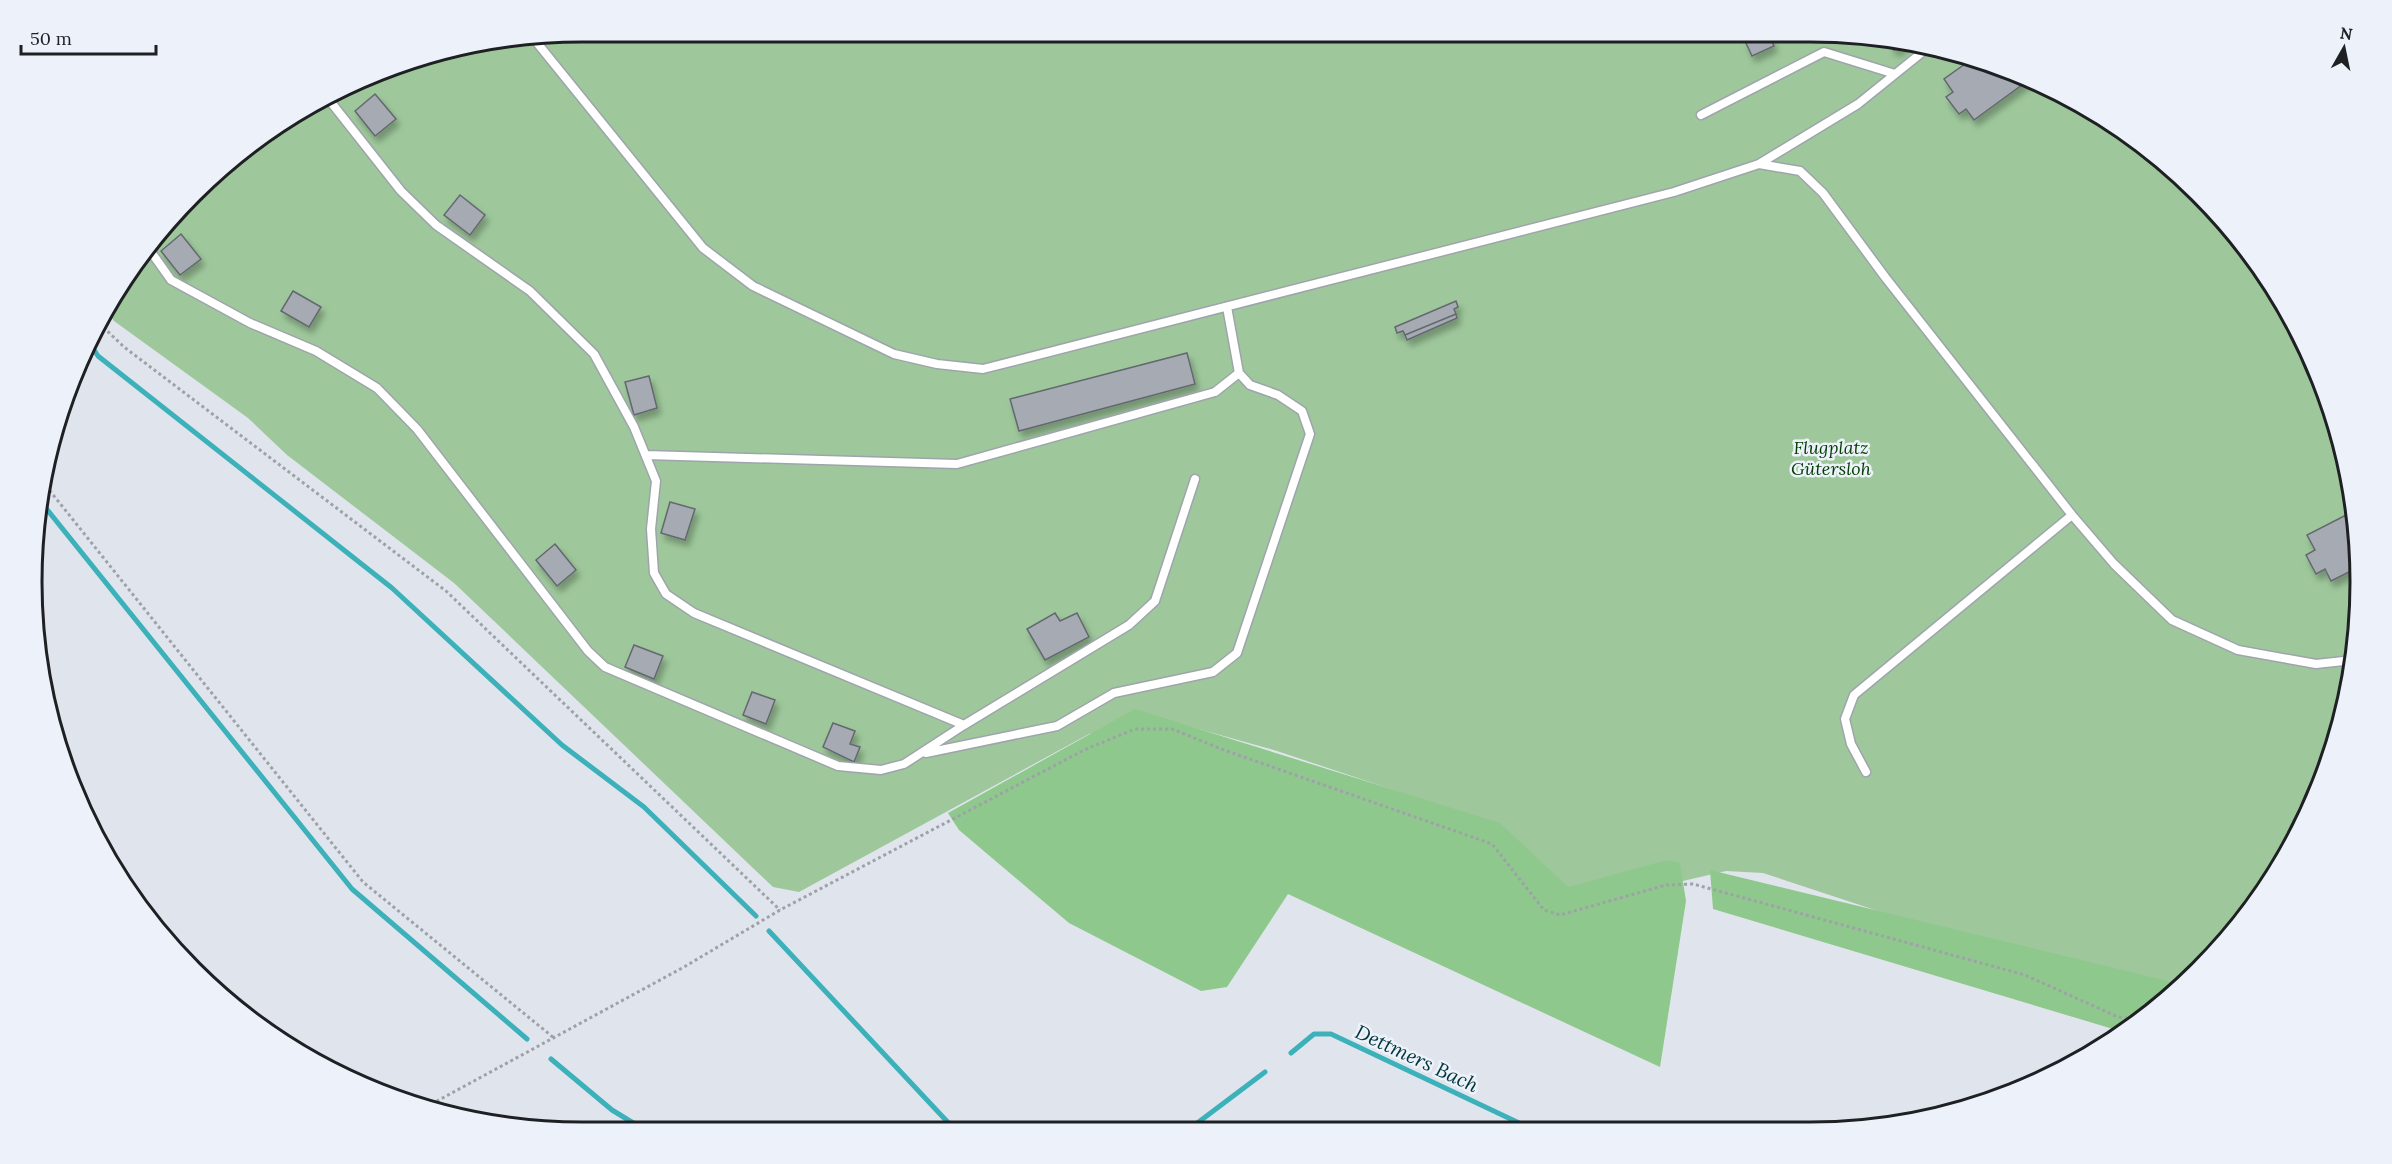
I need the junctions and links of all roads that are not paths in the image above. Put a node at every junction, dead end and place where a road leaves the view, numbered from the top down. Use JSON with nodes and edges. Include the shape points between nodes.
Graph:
{"nodes":[{"id":1,"x":538,"y":44,"type":"edge"},
{"id":2,"x":1921,"y":53,"type":"edge"},
{"id":3,"x":1895,"y":74,"type":"junction"},
{"id":4,"x":332,"y":104,"type":"edge"},
{"id":5,"x":1701,"y":115,"type":"dead end"},
{"id":6,"x":1759,"y":164,"type":"junction"},
{"id":7,"x":153,"y":255,"type":"edge"},
{"id":8,"x":1227,"y":308,"type":"junction"},
{"id":9,"x":1239,"y":373,"type":"junction"},
{"id":10,"x":646,"y":455,"type":"junction"},
{"id":11,"x":1195,"y":479,"type":"dead end"},
{"id":12,"x":2072,"y":515,"type":"junction"},
{"id":13,"x":2344,"y":661,"type":"edge"},
{"id":14,"x":963,"y":725,"type":"junction"},
{"id":15,"x":921,"y":754,"type":"junction"},
{"id":16,"x":1866,"y":772,"type":"dead end"}],
"edges":[{"from":1,"to":8,"type":"lane","via":[[703,248],[753,286],[894,354],[983,369]]},
{"from":2,"to":3,"type":"lane"},
{"from":3,"to":5,"type":"lane","via":[[1824,52]]},
{"from":3,"to":6,"type":"lane","via":[[1858,104]]},
{"from":4,"to":10,"type":"lane","via":[[401,190],[436,225],[530,291],[594,354]]},
{"from":6,"to":8,"type":"lane","via":[[1674,192]]},
{"from":6,"to":12,"type":"lane","via":[[1800,171],[1823,193]]},
{"from":7,"to":15,"type":"lane","via":[[171,280],[316,351],[377,388],[417,429],[588,651],[605,667],[838,766],[881,770]]},
{"from":8,"to":9,"type":"lane"},
{"from":9,"to":10,"type":"lane","via":[[1215,392],[957,464]]},
{"from":9,"to":15,"type":"lane","via":[[1250,385],[1278,395],[1302,411],[1310,434],[1237,653],[1213,672],[1114,693],[1057,726]]},
{"from":10,"to":14,"type":"lane","via":[[656,481],[651,530],[654,573],[666,594],[694,613]]},
{"from":11,"to":14,"type":"lane","via":[[1155,601],[1129,625]]},
{"from":12,"to":13,"type":"lane","via":[[2114,564],[2172,620],[2238,650],[2316,664]]},
{"from":12,"to":16,"type":"lane","via":[[1854,695],[1845,719],[1851,744]]},
{"from":14,"to":15,"type":"lane"}]}
